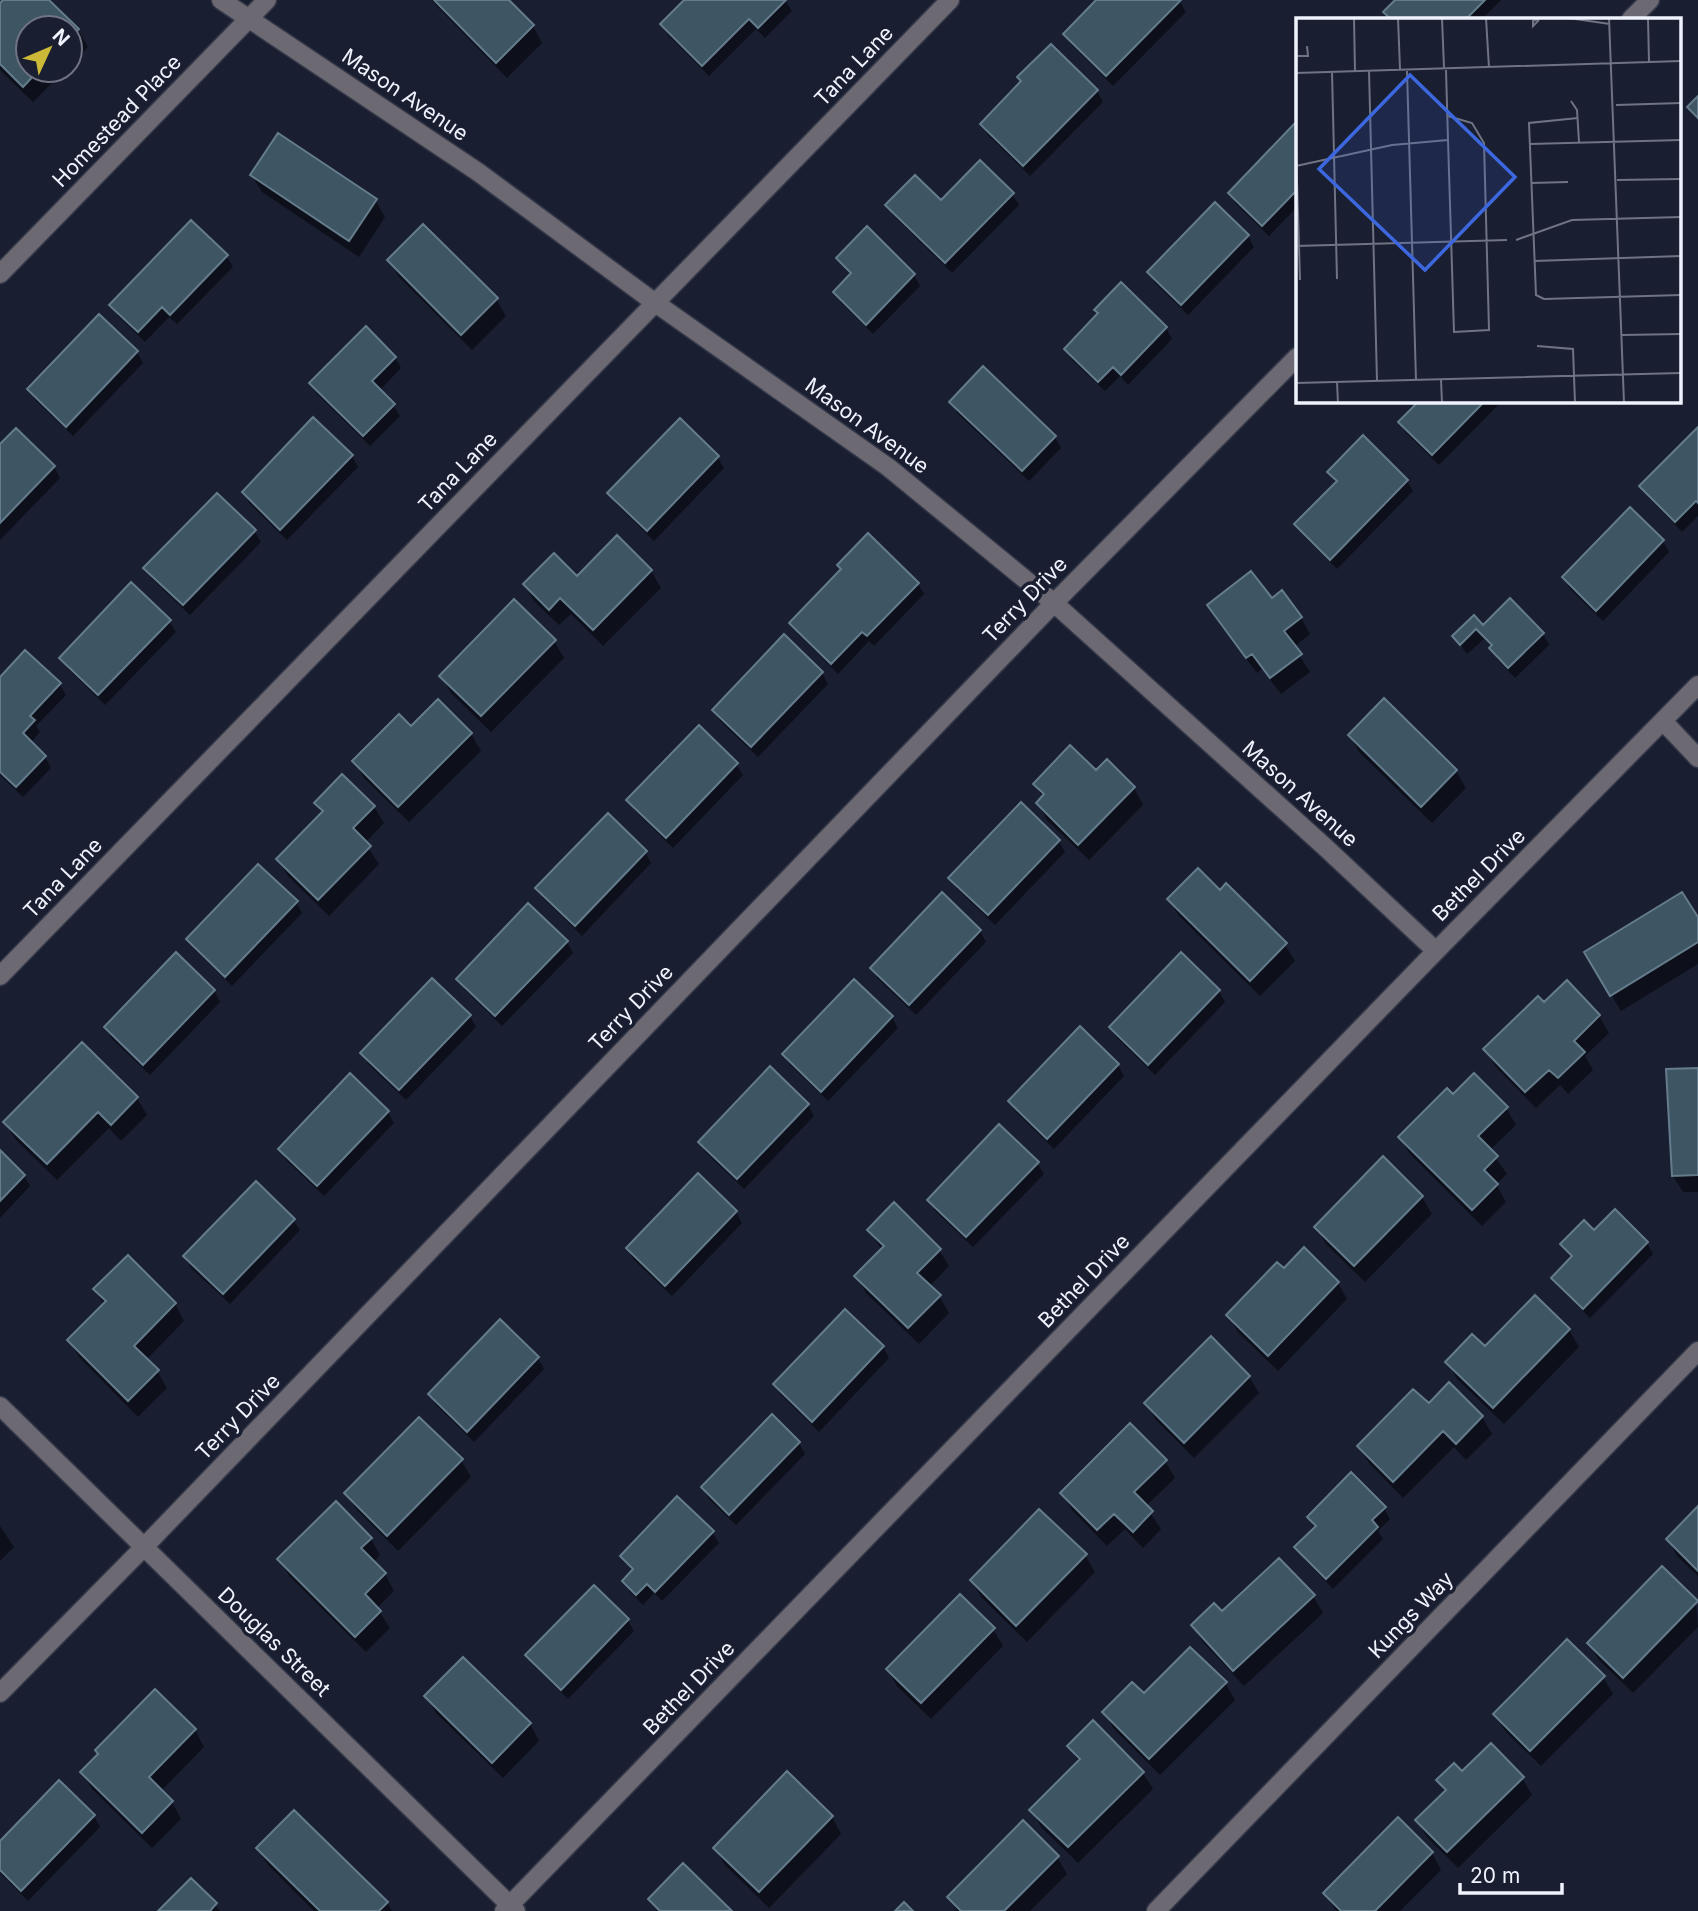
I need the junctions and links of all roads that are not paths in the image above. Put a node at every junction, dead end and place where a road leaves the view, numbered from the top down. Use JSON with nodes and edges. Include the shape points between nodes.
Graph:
{"nodes":[{"id":1,"x":221,"y":0,"type":"edge"},
{"id":2,"x":267,"y":0,"type":"edge"},
{"id":3,"x":950,"y":0,"type":"edge"},
{"id":4,"x":1650,"y":0,"type":"edge"},
{"id":5,"x":250,"y":17,"type":"junction"},
{"id":6,"x":1632,"y":18,"type":"edge"},
{"id":7,"x":0,"y":274,"type":"edge"},
{"id":8,"x":654,"y":302,"type":"junction"},
{"id":9,"x":1296,"y":358,"type":"edge"},
{"id":10,"x":1054,"y":603,"type":"junction"},
{"id":11,"x":1698,"y":685,"type":"edge"},
{"id":12,"x":1663,"y":721,"type":"junction"},
{"id":13,"x":1698,"y":758,"type":"edge"},
{"id":14,"x":1436,"y":951,"type":"junction"},
{"id":15,"x":0,"y":976,"type":"edge"},
{"id":16,"x":1698,"y":1351,"type":"edge"},
{"id":17,"x":0,"y":1406,"type":"edge"},
{"id":18,"x":144,"y":1547,"type":"junction"},
{"id":19,"x":0,"y":1693,"type":"edge"},
{"id":20,"x":510,"y":1909,"type":"edge"},
{"id":21,"x":1156,"y":1911,"type":"edge"}],
"edges":[{"from":1,"to":5,"type":"street","name":"Mason Avenue"},
{"from":2,"to":5,"type":"street","name":"Homestead Place"},
{"from":3,"to":8,"type":"street","name":"Tana Lane"},
{"from":4,"to":6,"type":"street"},
{"from":5,"to":7,"type":"street","name":"Homestead Place"},
{"from":5,"to":8,"type":"street","name":"Mason Avenue","via":[[478,172]]},
{"from":8,"to":10,"type":"street","name":"Mason Avenue","via":[[888,467]]},
{"from":8,"to":15,"type":"street","name":"Tana Lane"},
{"from":9,"to":10,"type":"street","name":"Terry Drive"},
{"from":10,"to":14,"type":"street","name":"Mason Avenue"},
{"from":10,"to":18,"type":"street","name":"Terry Drive"},
{"from":11,"to":12,"type":"street","name":"Bethel Drive"},
{"from":12,"to":13,"type":"street"},
{"from":12,"to":14,"type":"street","name":"Bethel Drive"},
{"from":14,"to":20,"type":"street","name":"Bethel Drive"},
{"from":16,"to":21,"type":"street","name":"Kungs Way"},
{"from":17,"to":18,"type":"street","name":"Douglas Street"},
{"from":18,"to":19,"type":"street","name":"Terry Drive"},
{"from":18,"to":20,"type":"street","name":"Douglas Street"}]}
